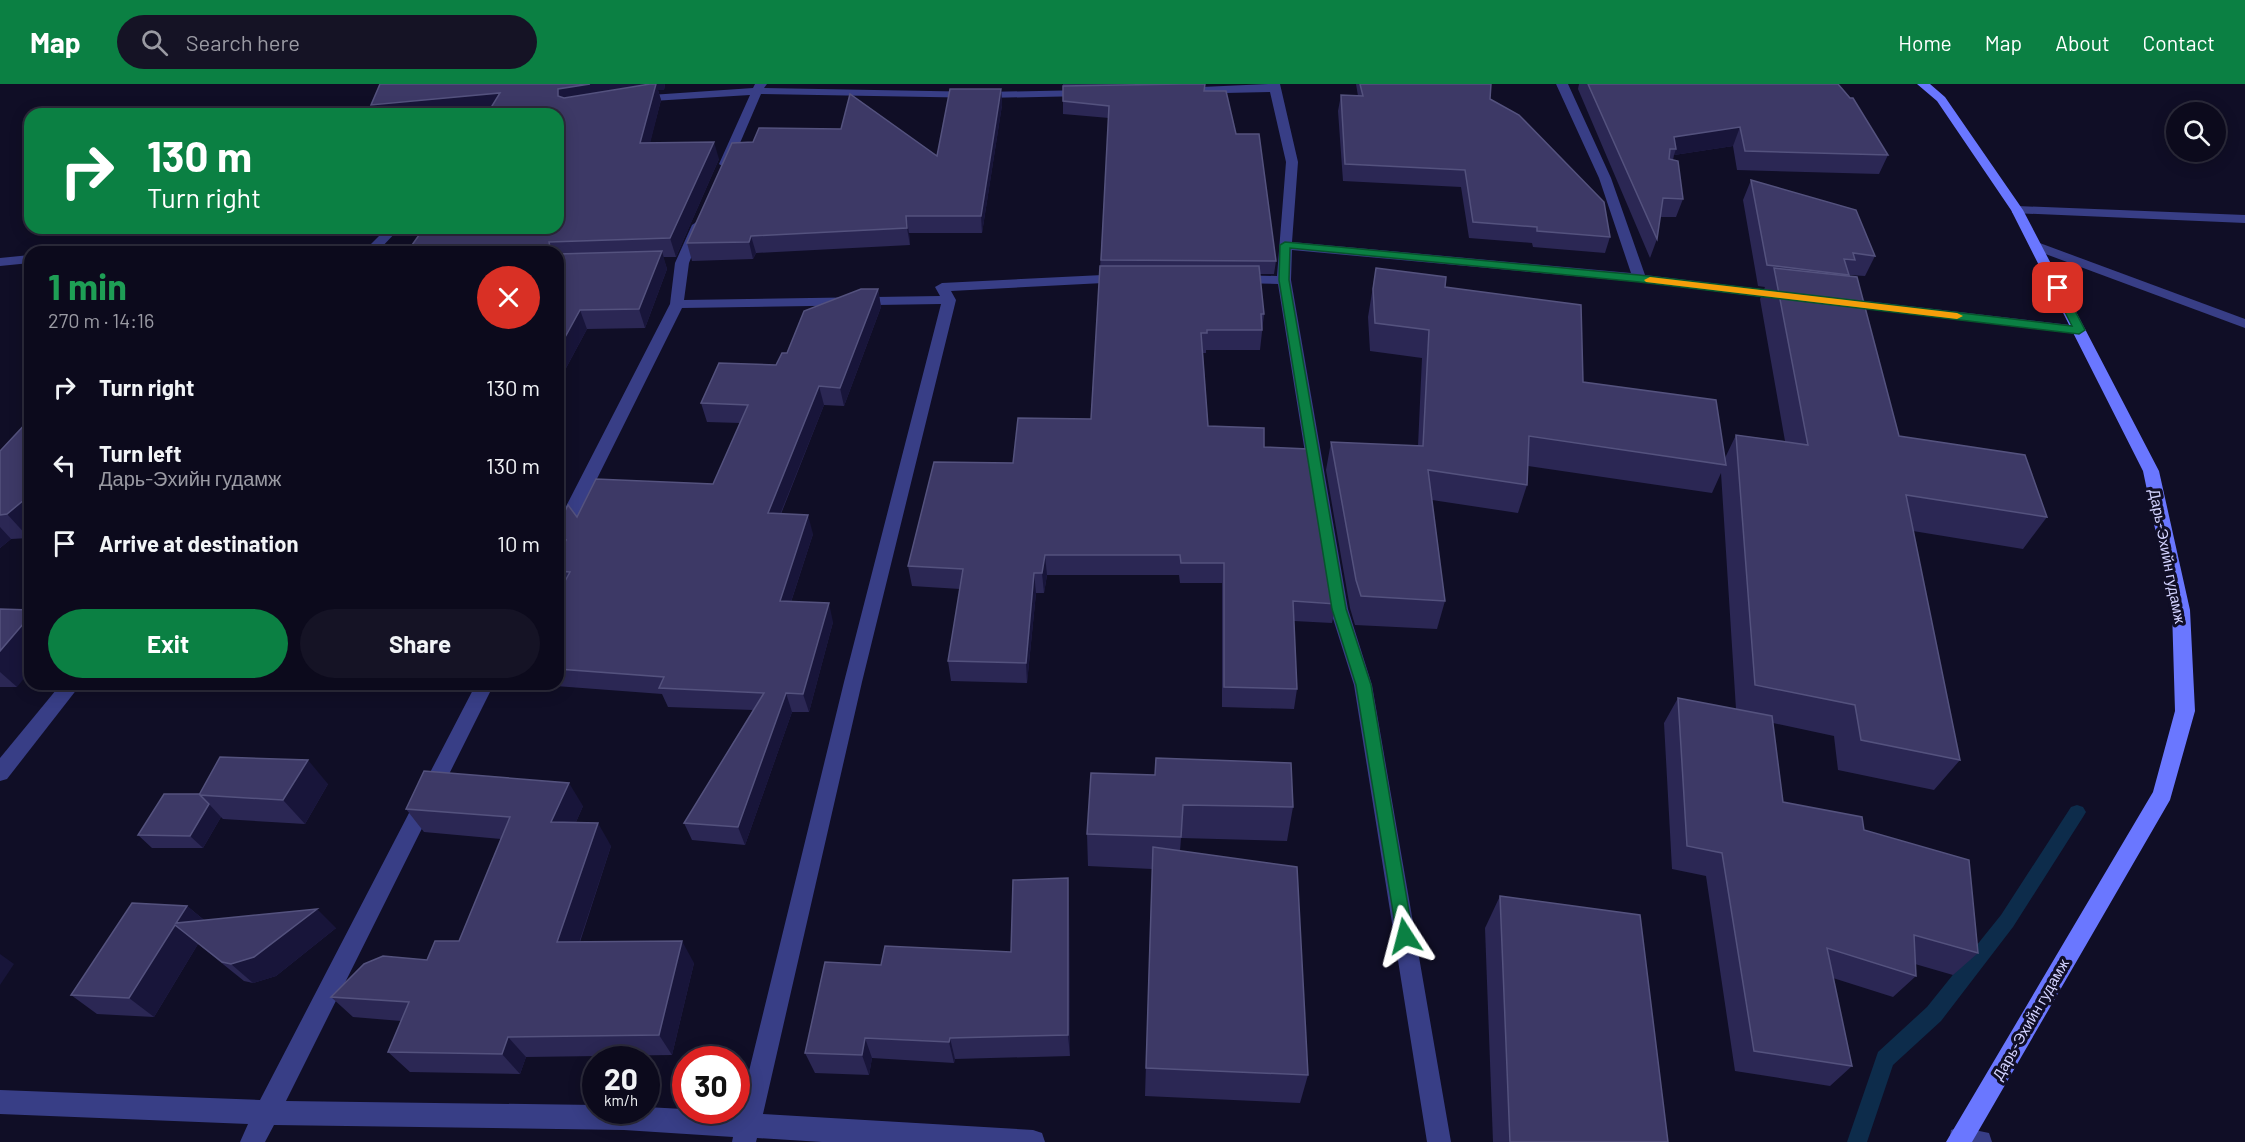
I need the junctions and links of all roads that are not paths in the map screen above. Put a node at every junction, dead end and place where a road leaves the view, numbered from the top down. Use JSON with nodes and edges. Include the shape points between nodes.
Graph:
{"nodes":[{"id":1,"x":1562,"y":84,"type":"edge"},
{"id":2,"x":1923,"y":84,"type":"edge"},
{"id":3,"x":1274,"y":86,"type":"edge"},
{"id":4,"x":759,"y":88,"type":"edge"},
{"id":5,"x":987,"y":90,"type":"edge"},
{"id":6,"x":1170,"y":91,"type":"edge"},
{"id":7,"x":1101,"y":93,"type":"edge"},
{"id":8,"x":618,"y":101,"type":"edge"},
{"id":9,"x":719,"y":177,"type":"edge"},
{"id":10,"x":705,"y":209,"type":"edge"},
{"id":11,"x":2017,"y":210,"type":"junction"},
{"id":12,"x":2245,"y":219,"type":"edge"},
{"id":13,"x":388,"y":234,"type":"edge"},
{"id":14,"x":1285,"y":245,"type":"junction"},
{"id":15,"x":376,"y":246,"type":"edge"},
{"id":16,"x":2037,"y":246,"type":"junction"},
{"id":17,"x":24,"y":260,"type":"edge"},
{"id":18,"x":0,"y":262,"type":"edge"},
{"id":19,"x":1142,"y":278,"type":"edge"},
{"id":20,"x":1213,"y":279,"type":"edge"},
{"id":21,"x":1639,"y":279,"type":"junction"},
{"id":22,"x":1284,"y":280,"type":"junction"},
{"id":23,"x":1806,"y":298,"type":"edge"},
{"id":24,"x":949,"y":300,"type":"junction"},
{"id":25,"x":1829,"y":301,"type":"edge"},
{"id":26,"x":677,"y":304,"type":"junction"},
{"id":27,"x":2245,"y":324,"type":"edge"},
{"id":28,"x":2079,"y":330,"type":"junction"},
{"id":29,"x":564,"y":527,"type":"edge"},
{"id":30,"x":67,"y":690,"type":"edge"},
{"id":31,"x":482,"y":690,"type":"edge"},
{"id":32,"x":0,"y":773,"type":"edge"},
{"id":33,"x":0,"y":1102,"type":"edge"},
{"id":34,"x":267,"y":1113,"type":"junction"},
{"id":35,"x":746,"y":1134,"type":"edge"},
{"id":36,"x":1966,"y":1141,"type":"edge"},
{"id":37,"x":252,"y":1142,"type":"edge"},
{"id":38,"x":1033,"y":1142,"type":"edge"},
{"id":39,"x":1439,"y":1142,"type":"edge"}],
"edges":[{"from":1,"to":21,"type":"street","via":[[1605,178]]},
{"from":2,"to":11,"type":"main road","name":"Дарь-Эхийн гудамж","via":[[1941,99]]},
{"from":3,"to":6,"type":"street"},
{"from":3,"to":14,"type":"street","via":[[1292,162]]},
{"from":4,"to":5,"type":"street"},
{"from":4,"to":8,"type":"street"},
{"from":4,"to":9,"type":"street"},
{"from":5,"to":7,"type":"street"},
{"from":10,"to":26,"type":"street","via":[[676,263]]},
{"from":11,"to":12,"type":"street"},
{"from":11,"to":16,"type":"main road","name":"Дарь-Эхийн гудамж"},
{"from":13,"to":15,"type":"street"},
{"from":14,"to":21,"type":"street"},
{"from":14,"to":22,"type":"street"},
{"from":16,"to":27,"type":"street"},
{"from":16,"to":28,"type":"main road","name":"Дарь-Эхийн гудамж"},
{"from":17,"to":18,"type":"street"},
{"from":19,"to":24,"type":"street","via":[[942,287]]},
{"from":20,"to":22,"type":"street"},
{"from":21,"to":23,"type":"street"},
{"from":22,"to":39,"type":"street","via":[[1339,609],[1363,685]]},
{"from":24,"to":26,"type":"street"},
{"from":24,"to":35,"type":"street","via":[[850,694]]},
{"from":25,"to":28,"type":"street"},
{"from":26,"to":29,"type":"street"},
{"from":28,"to":36,"type":"main road","name":"Дарь-Эхийн гудамж","via":[[2151,471],[2181,610],[2185,711],[2163,794]]},
{"from":30,"to":32,"type":"street"},
{"from":31,"to":34,"type":"street"},
{"from":33,"to":34,"type":"street"},
{"from":34,"to":35,"type":"street","via":[[624,1118]]},
{"from":34,"to":37,"type":"street"},
{"from":35,"to":38,"type":"street"}]}
